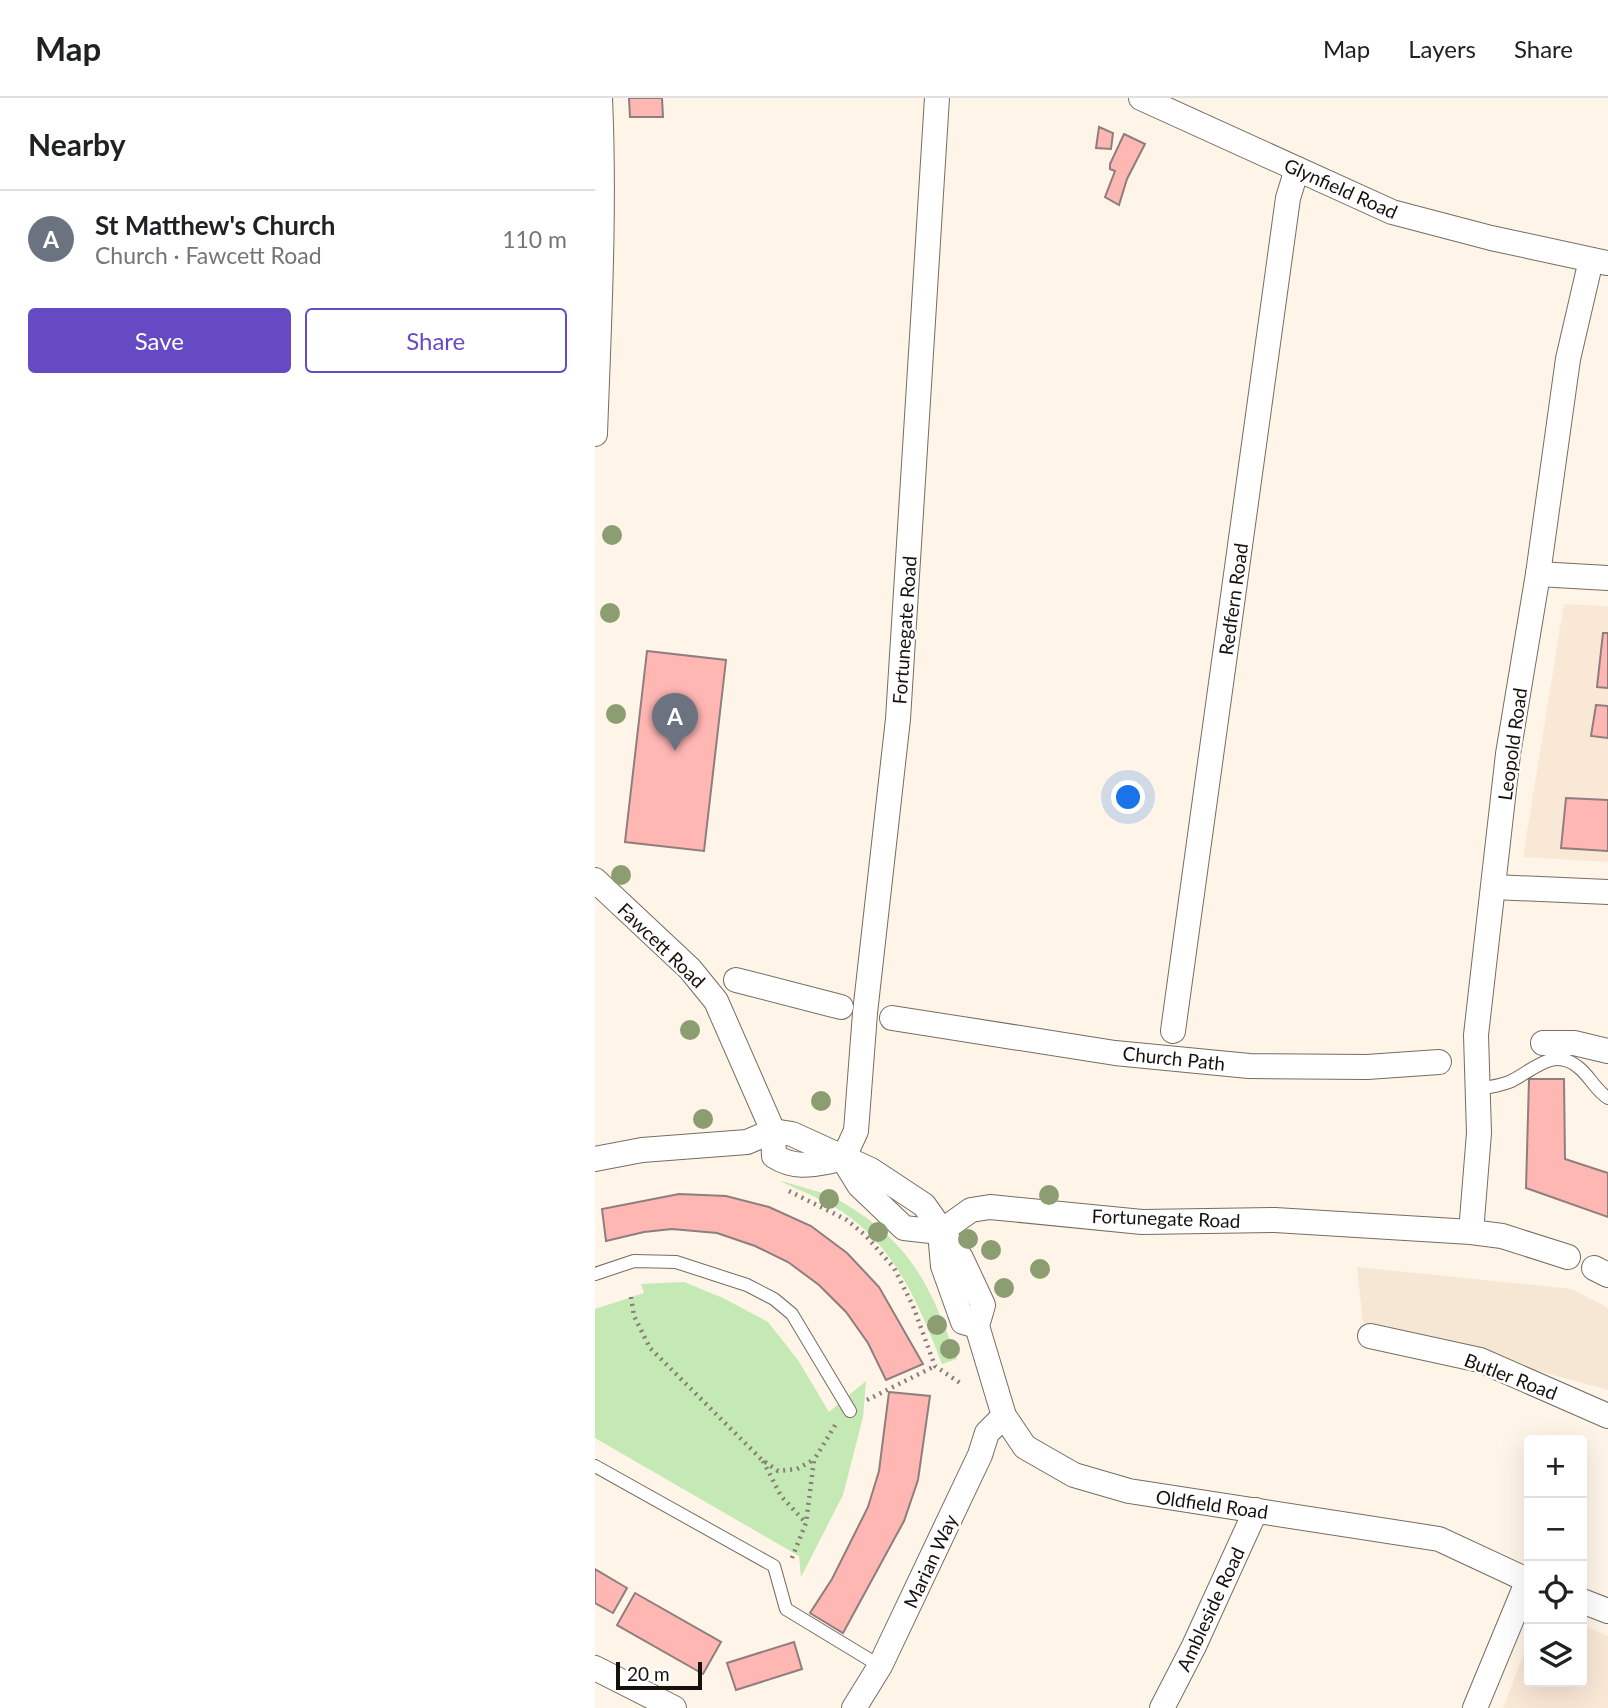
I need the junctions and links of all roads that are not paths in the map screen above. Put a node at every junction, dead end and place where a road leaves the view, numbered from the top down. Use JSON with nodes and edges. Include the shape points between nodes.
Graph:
{"nodes":[{"id":1,"x":600,"y":98,"type":"edge"},
{"id":2,"x":937,"y":98,"type":"edge"},
{"id":3,"x":1141,"y":98,"type":"edge"},
{"id":4,"x":599,"y":147,"type":"edge"},
{"id":5,"x":1297,"y":169,"type":"junction"},
{"id":6,"x":1600,"y":261,"type":"edge"},
{"id":7,"x":595,"y":435,"type":"edge"},
{"id":8,"x":1538,"y":574,"type":"junction"},
{"id":9,"x":1608,"y":578,"type":"edge"},
{"id":10,"x":595,"y":880,"type":"edge"},
{"id":11,"x":1494,"y":887,"type":"junction"},
{"id":12,"x":1608,"y":892,"type":"edge"},
{"id":13,"x":736,"y":980,"type":"dead end"},
{"id":14,"x":841,"y":1007,"type":"dead end"},
{"id":15,"x":892,"y":1018,"type":"dead end"},
{"id":16,"x":1173,"y":1031,"type":"dead end"},
{"id":17,"x":1543,"y":1043,"type":"dead end"},
{"id":18,"x":1608,"y":1051,"type":"edge"},
{"id":19,"x":1447,"y":1057,"type":"dead end"},
{"id":20,"x":1477,"y":1090,"type":"junction"},
{"id":21,"x":1608,"y":1098,"type":"edge"},
{"id":22,"x":773,"y":1132,"type":"junction"},
{"id":23,"x":843,"y":1158,"type":"junction"},
{"id":24,"x":595,"y":1159,"type":"edge"},
{"id":25,"x":940,"y":1231,"type":"junction"},
{"id":26,"x":1471,"y":1232,"type":"junction"},
{"id":27,"x":1568,"y":1257,"type":"joint"},
{"id":28,"x":1601,"y":1272,"type":"edge"},
{"id":29,"x":595,"y":1274,"type":"edge"},
{"id":30,"x":1370,"y":1336,"type":"dead end"},
{"id":31,"x":850,"y":1411,"type":"road end"},
{"id":32,"x":1004,"y":1416,"type":"junction"},
{"id":33,"x":1608,"y":1416,"type":"edge"},
{"id":34,"x":595,"y":1466,"type":"edge"},
{"id":35,"x":1256,"y":1510,"type":"junction"},
{"id":36,"x":1524,"y":1579,"type":"edge"},
{"id":37,"x":1524,"y":1593,"type":"edge"},
{"id":38,"x":1587,"y":1603,"type":"edge"},
{"id":39,"x":1608,"y":1611,"type":"edge"},
{"id":40,"x":880,"y":1667,"type":"junction"},
{"id":41,"x":595,"y":1668,"type":"edge"},
{"id":42,"x":674,"y":1708,"type":"edge"},
{"id":43,"x":854,"y":1708,"type":"edge"},
{"id":44,"x":1162,"y":1708,"type":"edge"},
{"id":45,"x":1475,"y":1708,"type":"edge"}],
"edges":[{"from":1,"to":4,"type":"street"},
{"from":2,"to":23,"type":"street","name":"Fortunegate Road","via":[[898,719],[856,1131]]},
{"from":3,"to":5,"type":"street","name":"Glynfield Road"},
{"from":4,"to":7,"type":"street"},
{"from":5,"to":6,"type":"street","name":"Glynfield Road","via":[[1392,212]]},
{"from":5,"to":16,"type":"street","name":"Redfern Road","via":[[1288,198]]},
{"from":6,"to":8,"type":"street","name":"Leopold Road","via":[[1568,359]]},
{"from":8,"to":9,"type":"street"},
{"from":8,"to":11,"type":"street","name":"Leopold Road","via":[[1508,754]]},
{"from":10,"to":22,"type":"street","name":"Fawcett Road","via":[[705,985],[721,1009]]},
{"from":11,"to":12,"type":"street"},
{"from":11,"to":20,"type":"street","name":"Leopold Road","via":[[1477,1022]]},
{"from":13,"to":14,"type":"street"},
{"from":15,"to":19,"type":"street","name":"Church Path","via":[[1115,1053],[1238,1065],[1367,1067]]},
{"from":17,"to":18,"type":"street"},
{"from":20,"to":21,"type":"lane","via":[[1507,1082],[1550,1059],[1561,1059],[1576,1065]]},
{"from":20,"to":26,"type":"street","name":"Leopold Road","via":[[1479,1133]]},
{"from":22,"to":23,"type":"street","name":"Fawcett Road","via":[[775,1156],[787,1165]]},
{"from":22,"to":24,"type":"street","via":[[747,1142],[642,1150]]},
{"from":23,"to":25,"type":"street","via":[[871,1170],[923,1205]]},
{"from":25,"to":26,"type":"street","name":"Fortunegate Road","via":[[971,1210],[991,1207],[1142,1222],[1275,1220]]},
{"from":25,"to":32,"type":"street","name":"Oldfield Road","via":[[961,1258],[983,1306],[977,1326]]},
{"from":26,"to":27,"type":"street","name":"Fortunegate Road","via":[[1502,1236]]},
{"from":27,"to":28,"type":"lane"},
{"from":29,"to":31,"type":"lane","via":[[634,1261],[676,1262],[747,1284],[792,1314]]},
{"from":30,"to":33,"type":"street","name":"Butler Road","via":[[1481,1360]]},
{"from":32,"to":35,"type":"street","name":"Oldfield Road","via":[[1025,1447],[1075,1475],[1129,1491]]},
{"from":32,"to":40,"type":"street","name":"Marian Way","via":[[987,1433]]},
{"from":34,"to":40,"type":"lane","via":[[774,1566],[786,1609]]},
{"from":35,"to":36,"type":"street","name":"Oldfield Road","via":[[1439,1539]]},
{"from":35,"to":44,"type":"street","name":"Ambleside Road"},
{"from":37,"to":45,"type":"street"},
{"from":38,"to":39,"type":"street"},
{"from":40,"to":43,"type":"street","name":"Marian Way"},
{"from":41,"to":42,"type":"street"}]}
